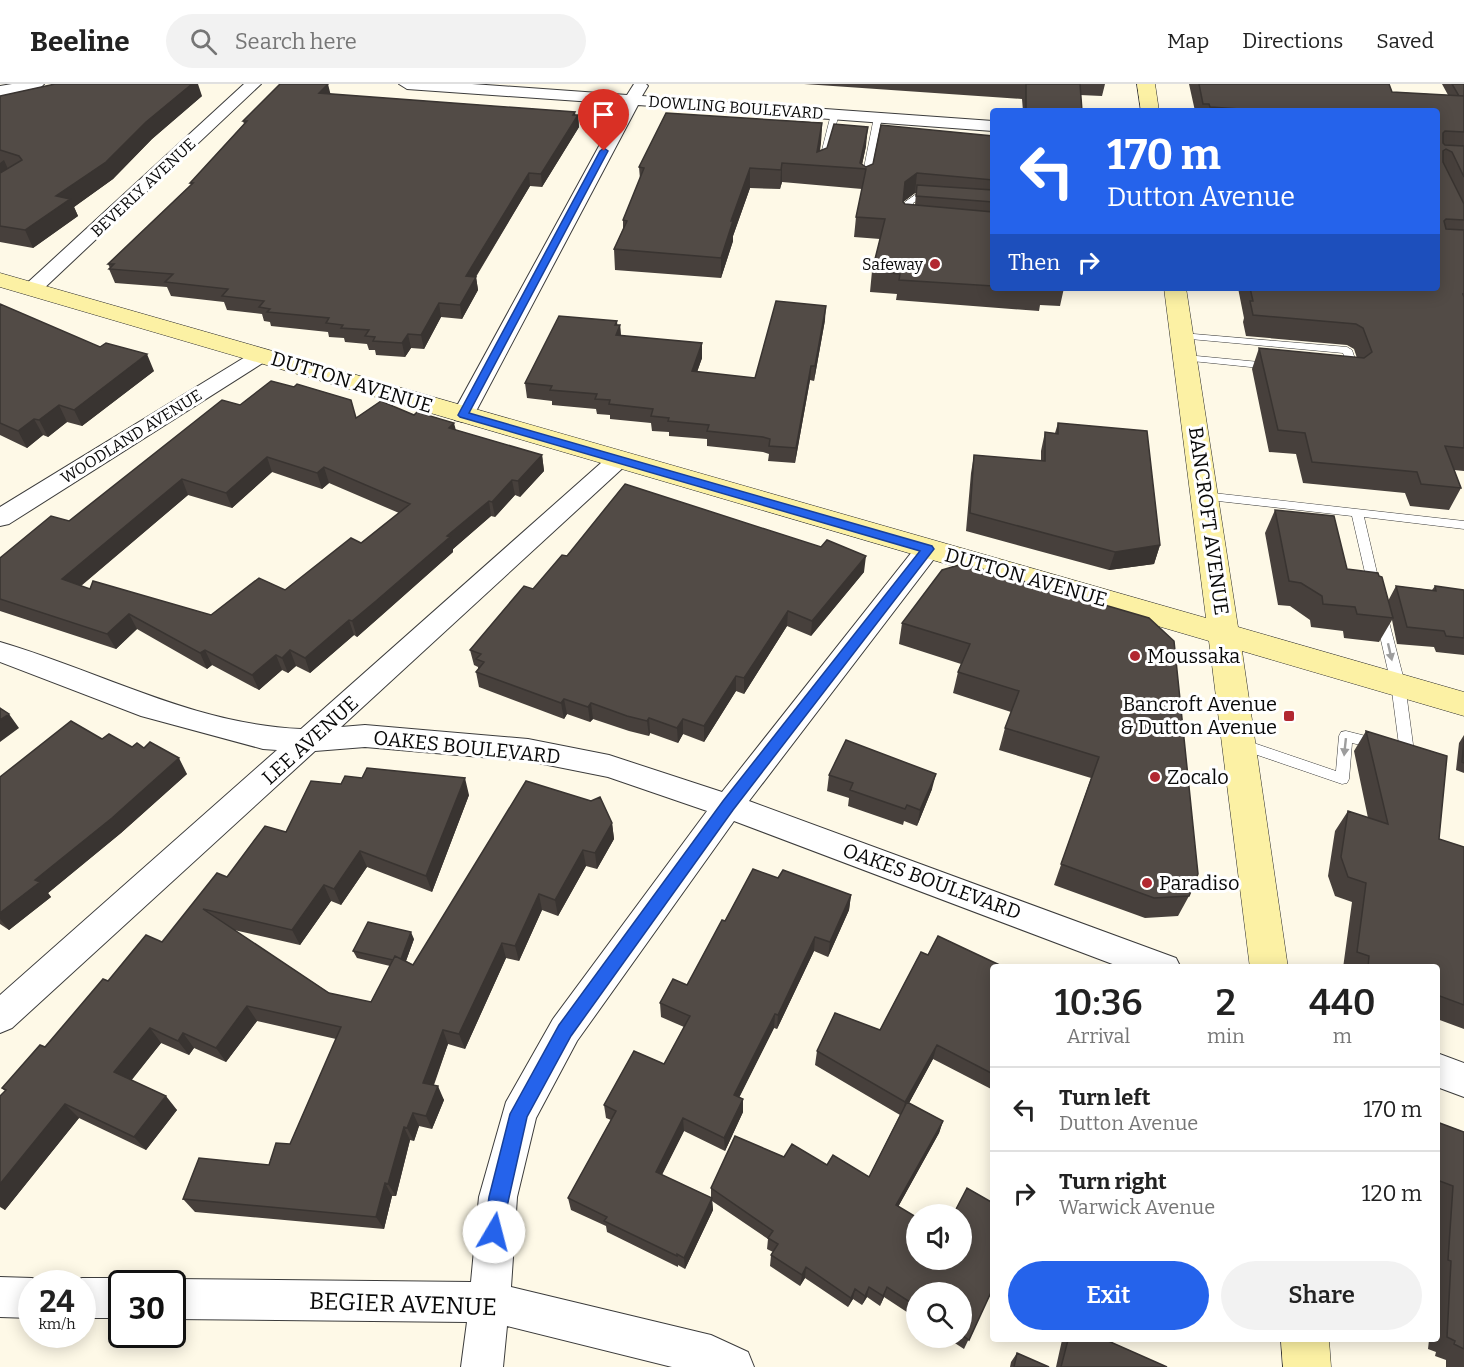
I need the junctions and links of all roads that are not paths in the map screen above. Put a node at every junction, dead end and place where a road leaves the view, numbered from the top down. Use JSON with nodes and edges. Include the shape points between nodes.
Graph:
{"nodes":[{"id":1,"x":36,"y":84,"type":"edge"},
{"id":2,"x":253,"y":84,"type":"edge"},
{"id":3,"x":407,"y":84,"type":"edge"},
{"id":4,"x":1146,"y":84,"type":"edge"},
{"id":5,"x":0,"y":91,"type":"edge"},
{"id":6,"x":637,"y":92,"type":"edge"},
{"id":7,"x":1150,"y":108,"type":"edge"},
{"id":8,"x":836,"y":114,"type":"junction"},
{"id":9,"x":878,"y":117,"type":"junction"},
{"id":10,"x":990,"y":126,"type":"edge"},
{"id":11,"x":820,"y":167,"type":"edge"},
{"id":12,"x":865,"y":183,"type":"edge"},
{"id":13,"x":937,"y":200,"type":"edge"},
{"id":14,"x":917,"y":221,"type":"edge"},
{"id":15,"x":0,"y":280,"type":"edge"},
{"id":16,"x":32,"y":289,"type":"junction"},
{"id":17,"x":1175,"y":291,"type":"edge"},
{"id":18,"x":1184,"y":347,"type":"junction"},
{"id":19,"x":262,"y":355,"type":"junction"},
{"id":20,"x":1286,"y":368,"type":"edge"},
{"id":21,"x":1343,"y":373,"type":"edge"},
{"id":22,"x":463,"y":415,"type":"junction"},
{"id":23,"x":618,"y":460,"type":"junction"},
{"id":24,"x":1204,"y":496,"type":"junction"},
{"id":25,"x":1357,"y":513,"type":"junction"},
{"id":26,"x":0,"y":518,"type":"edge"},
{"id":27,"x":1464,"y":525,"type":"edge"},
{"id":28,"x":928,"y":549,"type":"junction"},
{"id":29,"x":1225,"y":634,"type":"junction"},
{"id":30,"x":0,"y":652,"type":"edge"},
{"id":31,"x":1398,"y":684,"type":"junction"},
{"id":32,"x":1464,"y":704,"type":"edge"},
{"id":33,"x":310,"y":740,"type":"junction"},
{"id":34,"x":1237,"y":743,"type":"junction"},
{"id":35,"x":728,"y":806,"type":"junction"},
{"id":36,"x":1153,"y":964,"type":"edge"},
{"id":37,"x":1268,"y":964,"type":"edge"},
{"id":38,"x":0,"y":1017,"type":"edge"},
{"id":39,"x":1440,"y":1071,"type":"edge"},
{"id":40,"x":1464,"y":1080,"type":"edge"},
{"id":41,"x":0,"y":1297,"type":"edge"},
{"id":42,"x":18,"y":1298,"type":"edge"},
{"id":43,"x":186,"y":1299,"type":"edge"},
{"id":44,"x":490,"y":1302,"type":"junction"},
{"id":45,"x":1305,"y":1342,"type":"edge"},
{"id":46,"x":482,"y":1367,"type":"edge"},
{"id":47,"x":733,"y":1367,"type":"edge"},
{"id":48,"x":1307,"y":1367,"type":"edge"}],
"edges":[{"from":1,"to":5,"type":"street"},
{"from":2,"to":16,"type":"street","name":"BEVERLY AVENUE"},
{"from":3,"to":6,"type":"street","name":"DOWLING BOULEVARD"},
{"from":4,"to":7,"type":"street"},
{"from":6,"to":8,"type":"street","name":"DOWLING BOULEVARD"},
{"from":6,"to":22,"type":"street"},
{"from":8,"to":9,"type":"street","name":"DOWLING BOULEVARD"},
{"from":8,"to":11,"type":"lane"},
{"from":9,"to":10,"type":"street","name":"DOWLING BOULEVARD"},
{"from":9,"to":12,"type":"lane"},
{"from":13,"to":14,"type":"lane","via":[[915,198],[909,202],[906,220]]},
{"from":15,"to":16,"type":"street","name":"DUTTON AVENUE"},
{"from":16,"to":19,"type":"street","name":"DUTTON AVENUE"},
{"from":17,"to":18,"type":"street","name":"BANCROFT AVENUE"},
{"from":18,"to":20,"type":"lane"},
{"from":18,"to":21,"type":"lane","via":[[1347,350],[1355,374]]},
{"from":18,"to":24,"type":"street","name":"BANCROFT AVENUE"},
{"from":19,"to":22,"type":"street","name":"DUTTON AVENUE"},
{"from":19,"to":26,"type":"street","name":"WOODLAND AVENUE"},
{"from":22,"to":23,"type":"street","name":"DUTTON AVENUE"},
{"from":23,"to":28,"type":"street","name":"DUTTON AVENUE"},
{"from":23,"to":33,"type":"street","name":"LEE AVENUE"},
{"from":24,"to":25,"type":"lane"},
{"from":24,"to":29,"type":"street","name":"BANCROFT AVENUE"},
{"from":25,"to":27,"type":"lane"},
{"from":25,"to":31,"type":"lane","one_way":true},
{"from":28,"to":29,"type":"street","name":"DUTTON AVENUE"},
{"from":28,"to":35,"type":"street"},
{"from":29,"to":31,"type":"street","name":"DUTTON AVENUE"},
{"from":29,"to":34,"type":"street","name":"BANCROFT AVENUE"},
{"from":30,"to":33,"type":"street","name":"OAKES BOULEVARD","via":[[151,708],[262,738]]},
{"from":31,"to":32,"type":"street","name":"DUTTON AVENUE"},
{"from":31,"to":34,"type":"lane","one_way":true,"via":[[1407,752],[1346,736],[1342,779]]},
{"from":33,"to":35,"type":"street","name":"OAKES BOULEVARD","via":[[365,736],[528,750],[609,766]]},
{"from":33,"to":38,"type":"street","name":"LEE AVENUE"},
{"from":34,"to":37,"type":"street","name":"BANCROFT AVENUE"},
{"from":35,"to":36,"type":"street","name":"OAKES BOULEVARD"},
{"from":35,"to":44,"type":"street","via":[[565,1030],[519,1114],[498,1197]]},
{"from":39,"to":40,"type":"street"},
{"from":41,"to":42,"type":"street"},
{"from":43,"to":44,"type":"street","name":"BEGIER AVENUE"},
{"from":44,"to":46,"type":"street"},
{"from":44,"to":47,"type":"street","name":"BEGIER AVENUE","via":[[711,1356]]},
{"from":45,"to":48,"type":"street"}]}
